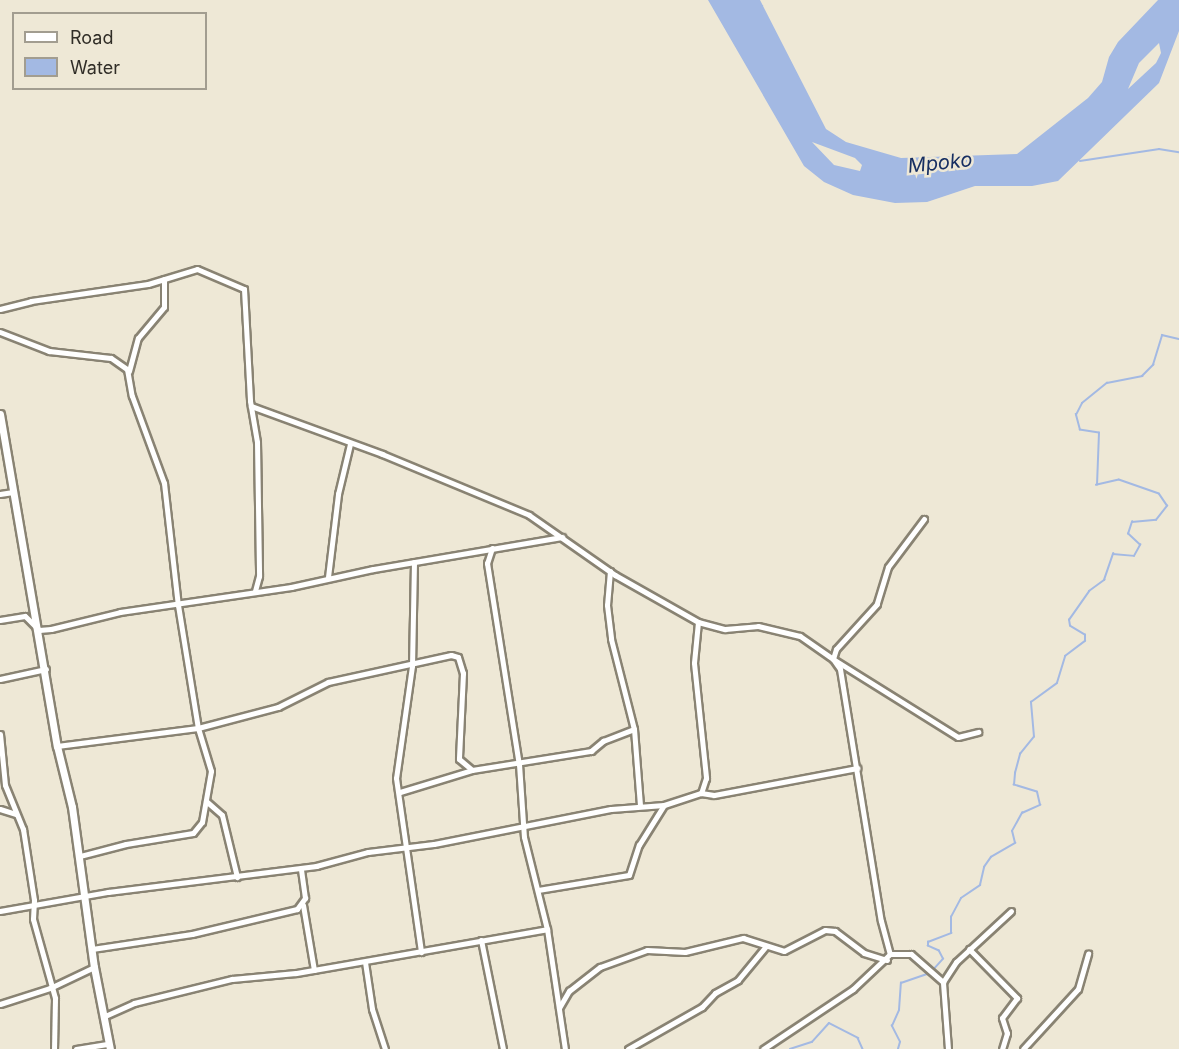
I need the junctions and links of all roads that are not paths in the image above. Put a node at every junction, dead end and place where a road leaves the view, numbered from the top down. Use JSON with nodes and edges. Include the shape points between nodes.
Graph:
{"nodes":[{"id":1,"x":164,"y":279,"type":"junction"},
{"id":2,"x":0,"y":309,"type":"edge"},
{"id":3,"x":0,"y":332,"type":"edge"},
{"id":4,"x":128,"y":373,"type":"junction"},
{"id":5,"x":251,"y":406,"type":"junction"},
{"id":6,"x":0,"y":414,"type":"edge"},
{"id":7,"x":350,"y":444,"type":"junction"},
{"id":8,"x":13,"y":492,"type":"junction"},
{"id":9,"x":0,"y":494,"type":"edge"},
{"id":10,"x":924,"y":519,"type":"dead end"},
{"id":11,"x":562,"y":537,"type":"junction"},
{"id":12,"x":492,"y":548,"type":"junction"},
{"id":13,"x":414,"y":562,"type":"junction"},
{"id":14,"x":610,"y":571,"type":"junction"},
{"id":15,"x":328,"y":577,"type":"junction"},
{"id":16,"x":255,"y":591,"type":"junction"},
{"id":17,"x":178,"y":605,"type":"junction"},
{"id":18,"x":0,"y":620,"type":"edge"},
{"id":19,"x":698,"y":622,"type":"junction"},
{"id":20,"x":39,"y":630,"type":"junction"},
{"id":21,"x":833,"y":659,"type":"junction"},
{"id":22,"x":412,"y":663,"type":"junction"},
{"id":23,"x":46,"y":669,"type":"junction"},
{"id":24,"x":0,"y":679,"type":"edge"},
{"id":25,"x":198,"y":728,"type":"junction"},
{"id":26,"x":634,"y":729,"type":"junction"},
{"id":27,"x":978,"y":732,"type":"dead end"},
{"id":28,"x":0,"y":734,"type":"edge"},
{"id":29,"x":57,"y":746,"type":"junction"},
{"id":30,"x":519,"y":764,"type":"junction"},
{"id":31,"x":857,"y":768,"type":"junction"},
{"id":32,"x":472,"y":770,"type":"junction"},
{"id":33,"x":400,"y":792,"type":"junction"},
{"id":34,"x":701,"y":793,"type":"junction"},
{"id":35,"x":206,"y":801,"type":"junction"},
{"id":36,"x":640,"y":805,"type":"junction"},
{"id":37,"x":664,"y":805,"type":"junction"},
{"id":38,"x":0,"y":809,"type":"edge"},
{"id":39,"x":15,"y":814,"type":"junction"},
{"id":40,"x":522,"y":826,"type":"junction"},
{"id":41,"x":404,"y":848,"type":"junction"},
{"id":42,"x":80,"y":856,"type":"junction"},
{"id":43,"x":301,"y":868,"type":"junction"},
{"id":44,"x":237,"y":877,"type":"junction"},
{"id":45,"x":538,"y":890,"type":"junction"},
{"id":46,"x":86,"y":895,"type":"junction"},
{"id":47,"x":303,"y":905,"type":"junction"},
{"id":48,"x":33,"y":907,"type":"junction"},
{"id":49,"x":0,"y":911,"type":"edge"},
{"id":50,"x":1011,"y":911,"type":"dead end"},
{"id":51,"x":547,"y":929,"type":"junction"},
{"id":52,"x":481,"y":940,"type":"junction"},
{"id":53,"x":766,"y":945,"type":"junction"},
{"id":54,"x":92,"y":949,"type":"junction"},
{"id":55,"x":969,"y":949,"type":"junction"},
{"id":56,"x":421,"y":952,"type":"junction"},
{"id":57,"x":1088,"y":953,"type":"dead end"},
{"id":58,"x":889,"y":957,"type":"junction"},
{"id":59,"x":365,"y":962,"type":"junction"},
{"id":60,"x":94,"y":968,"type":"junction"},
{"id":61,"x":314,"y":970,"type":"junction"},
{"id":62,"x":943,"y":981,"type":"junction"},
{"id":63,"x":50,"y":988,"type":"junction"},
{"id":64,"x":0,"y":1004,"type":"edge"},
{"id":65,"x":560,"y":1008,"type":"junction"},
{"id":66,"x":105,"y":1016,"type":"junction"},
{"id":67,"x":109,"y":1046,"type":"edge"},
{"id":68,"x":54,"y":1049,"type":"edge"},
{"id":69,"x":76,"y":1049,"type":"edge"},
{"id":70,"x":385,"y":1049,"type":"edge"},
{"id":71,"x":503,"y":1049,"type":"edge"},
{"id":72,"x":565,"y":1049,"type":"edge"},
{"id":73,"x":628,"y":1049,"type":"edge"},
{"id":74,"x":763,"y":1049,"type":"edge"},
{"id":75,"x":948,"y":1049,"type":"edge"},
{"id":76,"x":1002,"y":1049,"type":"edge"},
{"id":77,"x":1023,"y":1049,"type":"edge"}],
"edges":[{"from":1,"to":2,"type":"street"},
{"from":1,"to":4,"type":"street","via":[[164,307],[138,338]]},
{"from":1,"to":5,"type":"street","via":[[197,269],[243,289]]},
{"from":3,"to":4,"type":"street","via":[[49,351],[111,358]]},
{"from":4,"to":17,"type":"street","via":[[164,483]]},
{"from":5,"to":7,"type":"street"},
{"from":5,"to":16,"type":"street","via":[[257,442]]},
{"from":6,"to":8,"type":"street"},
{"from":7,"to":11,"type":"street","via":[[510,506]]},
{"from":7,"to":15,"type":"street","via":[[338,494]]},
{"from":8,"to":9,"type":"street"},
{"from":8,"to":20,"type":"street"},
{"from":10,"to":21,"type":"street","via":[[888,567],[877,604],[836,649]]},
{"from":11,"to":12,"type":"street"},
{"from":11,"to":14,"type":"street"},
{"from":12,"to":13,"type":"street"},
{"from":12,"to":30,"type":"street","via":[[487,563]]},
{"from":13,"to":15,"type":"street"},
{"from":13,"to":22,"type":"street"},
{"from":14,"to":19,"type":"street","via":[[667,608]]},
{"from":14,"to":26,"type":"street","via":[[610,639]]},
{"from":15,"to":16,"type":"street"},
{"from":16,"to":17,"type":"street"},
{"from":17,"to":20,"type":"street","via":[[120,612]]},
{"from":17,"to":25,"type":"street"},
{"from":18,"to":20,"type":"street","via":[[25,616]]},
{"from":19,"to":21,"type":"street","via":[[725,629],[758,626],[800,636]]},
{"from":19,"to":34,"type":"street","via":[[694,663],[705,778]]},
{"from":20,"to":23,"type":"street"},
{"from":21,"to":27,"type":"street","via":[[958,737]]},
{"from":21,"to":31,"type":"street","via":[[840,669]]},
{"from":22,"to":25,"type":"street","via":[[328,682],[278,706]]},
{"from":22,"to":32,"type":"street","via":[[451,655],[461,663],[459,759]]},
{"from":22,"to":33,"type":"street","via":[[396,778]]},
{"from":23,"to":24,"type":"street"},
{"from":23,"to":29,"type":"street"},
{"from":25,"to":29,"type":"street"},
{"from":25,"to":35,"type":"street","via":[[211,771]]},
{"from":26,"to":30,"type":"street","via":[[603,741],[591,751]]},
{"from":26,"to":36,"type":"street"},
{"from":28,"to":39,"type":"street","via":[[5,785]]},
{"from":29,"to":42,"type":"street"},
{"from":30,"to":32,"type":"street"},
{"from":30,"to":40,"type":"street"},
{"from":31,"to":34,"type":"street","via":[[714,795]]},
{"from":31,"to":58,"type":"street"},
{"from":32,"to":33,"type":"street"},
{"from":33,"to":41,"type":"street"},
{"from":34,"to":37,"type":"street"},
{"from":35,"to":42,"type":"street","via":[[202,822],[193,833]]},
{"from":35,"to":44,"type":"street","via":[[222,815]]},
{"from":36,"to":37,"type":"street"},
{"from":36,"to":40,"type":"street"},
{"from":37,"to":45,"type":"street","via":[[639,845],[629,875]]},
{"from":38,"to":39,"type":"street"},
{"from":39,"to":48,"type":"street","via":[[23,829]]},
{"from":40,"to":41,"type":"street"},
{"from":40,"to":45,"type":"street"},
{"from":41,"to":43,"type":"street"},
{"from":41,"to":56,"type":"street","via":[[414,885]]},
{"from":42,"to":46,"type":"street"},
{"from":43,"to":44,"type":"street"},
{"from":43,"to":47,"type":"street"},
{"from":44,"to":46,"type":"street"},
{"from":45,"to":51,"type":"street"},
{"from":46,"to":48,"type":"street"},
{"from":46,"to":54,"type":"street"},
{"from":47,"to":54,"type":"street","via":[[192,934]]},
{"from":47,"to":61,"type":"street"},
{"from":48,"to":49,"type":"street"},
{"from":48,"to":63,"type":"street"},
{"from":50,"to":55,"type":"street"},
{"from":51,"to":52,"type":"street"},
{"from":51,"to":65,"type":"street"},
{"from":52,"to":56,"type":"street"},
{"from":52,"to":71,"type":"street"},
{"from":53,"to":58,"type":"street","via":[[784,951],[825,930],[835,931],[864,953]]},
{"from":53,"to":65,"type":"street","via":[[743,938],[685,952],[647,950],[623,956],[569,991]]},
{"from":53,"to":73,"type":"street","via":[[738,980],[715,993],[702,1007]]},
{"from":54,"to":60,"type":"street"},
{"from":55,"to":62,"type":"street"},
{"from":55,"to":76,"type":"street","via":[[1017,998],[1002,1018],[1007,1033]]},
{"from":56,"to":59,"type":"street"},
{"from":57,"to":77,"type":"street","via":[[1078,989]]},
{"from":58,"to":62,"type":"street","via":[[911,954]]},
{"from":58,"to":74,"type":"street","via":[[853,988]]},
{"from":59,"to":61,"type":"street"},
{"from":59,"to":70,"type":"street","via":[[372,1009]]},
{"from":60,"to":63,"type":"street"},
{"from":60,"to":66,"type":"street"},
{"from":61,"to":66,"type":"street","via":[[232,979],[134,1003]]},
{"from":62,"to":75,"type":"street"},
{"from":63,"to":64,"type":"street"},
{"from":63,"to":68,"type":"street","via":[[57,1017]]},
{"from":65,"to":72,"type":"street"},
{"from":66,"to":67,"type":"street"},
{"from":67,"to":69,"type":"street"}]}
